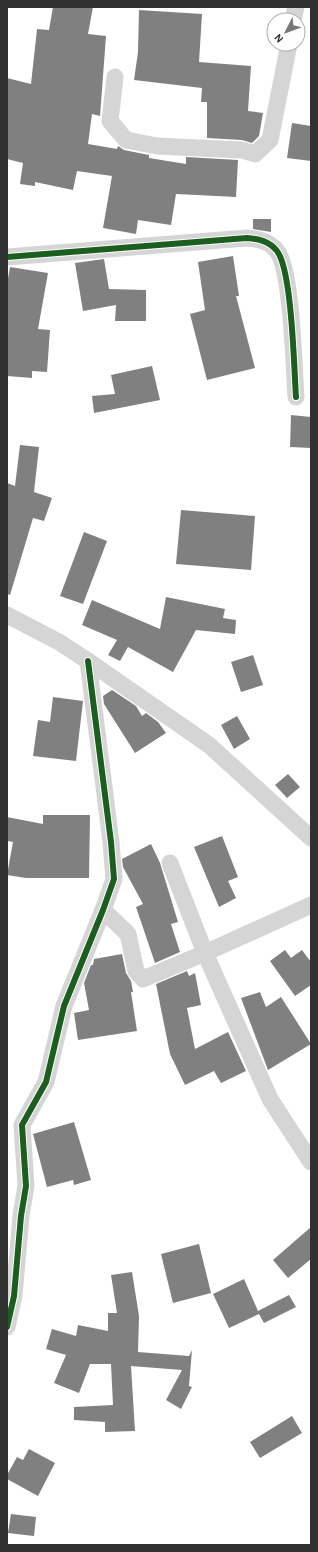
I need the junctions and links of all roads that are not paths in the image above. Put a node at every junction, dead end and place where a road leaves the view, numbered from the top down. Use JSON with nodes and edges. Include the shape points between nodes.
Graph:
{"nodes":[{"id":1,"x":286,"y":52,"type":"edge"},
{"id":2,"x":115,"y":77,"type":"dead end"},
{"id":3,"x":7,"y":257,"type":"edge"},
{"id":4,"x":296,"y":396,"type":"dead end"},
{"id":5,"x":7,"y":615,"type":"edge"},
{"id":6,"x":88,"y":661,"type":"junction"},
{"id":7,"x":311,"y":838,"type":"edge"},
{"id":8,"x":170,"y":863,"type":"dead end"},
{"id":9,"x":311,"y":905,"type":"edge"},
{"id":10,"x":104,"y":910,"type":"junction"},
{"id":11,"x":205,"y":953,"type":"junction"},
{"id":12,"x":311,"y":1162,"type":"edge"},
{"id":13,"x":7,"y":1327,"type":"edge"}],
"edges":[{"from":1,"to":2,"type":"street","via":[[270,140],[255,154],[242,150],[157,146],[126,140],[110,121]]},
{"from":3,"to":4,"type":"street","via":[[247,238],[266,242],[281,258],[285,274]]},
{"from":5,"to":6,"type":"street","via":[[59,642]]},
{"from":6,"to":7,"type":"street","via":[[209,746]]},
{"from":6,"to":10,"type":"street","via":[[114,879]]},
{"from":8,"to":11,"type":"street"},
{"from":9,"to":11,"type":"street"},
{"from":10,"to":11,"type":"street","via":[[128,934],[136,971],[143,979]]},
{"from":10,"to":13,"type":"street","via":[[64,1006],[46,1082],[22,1125],[26,1186],[20,1216],[14,1296]]},
{"from":11,"to":12,"type":"street","via":[[270,1099]]}]}
